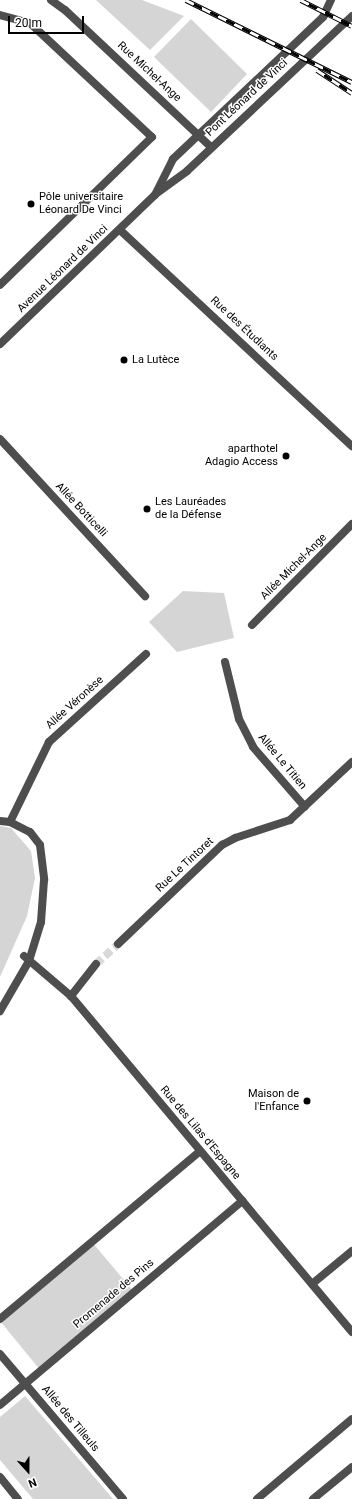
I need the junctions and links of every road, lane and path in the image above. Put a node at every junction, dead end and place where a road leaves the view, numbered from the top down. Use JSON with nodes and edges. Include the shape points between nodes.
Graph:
{"nodes":[{"id":1,"x":51,"y":0,"type":"edge"},
{"id":2,"x":330,"y":0,"type":"edge"},
{"id":3,"x":0,"y":15,"type":"edge"},
{"id":4,"x":352,"y":16,"type":"edge"},
{"id":5,"x":199,"y":134,"type":"junction"},
{"id":6,"x":211,"y":147,"type":"junction"},
{"id":7,"x":155,"y":195,"type":"junction"},
{"id":8,"x":120,"y":230,"type":"junction"},
{"id":9,"x":0,"y":285,"type":"edge"},
{"id":10,"x":0,"y":344,"type":"edge"},
{"id":11,"x":0,"y":439,"type":"edge"},
{"id":12,"x":352,"y":446,"type":"edge"},
{"id":13,"x":352,"y":524,"type":"edge"},
{"id":14,"x":145,"y":596,"type":"dead end"},
{"id":15,"x":252,"y":625,"type":"dead end"},
{"id":16,"x":146,"y":654,"type":"dead end"},
{"id":17,"x":226,"y":662,"type":"dead end"},
{"id":18,"x":352,"y":762,"type":"edge"},
{"id":19,"x":305,"y":806,"type":"junction"},
{"id":20,"x":0,"y":821,"type":"edge"},
{"id":21,"x":10,"y":822,"type":"junction"},
{"id":22,"x":118,"y":944,"type":"tunnel mouth"},
{"id":23,"x":26,"y":959,"type":"junction"},
{"id":24,"x":96,"y":964,"type":"tunnel mouth"},
{"id":25,"x":71,"y":996,"type":"junction"},
{"id":26,"x":0,"y":1011,"type":"edge"},
{"id":27,"x":200,"y":1151,"type":"junction"},
{"id":28,"x":242,"y":1201,"type":"junction"},
{"id":29,"x":352,"y":1251,"type":"edge"},
{"id":30,"x":312,"y":1284,"type":"junction"},
{"id":31,"x":0,"y":1319,"type":"edge"},
{"id":32,"x":352,"y":1332,"type":"edge"},
{"id":33,"x":0,"y":1354,"type":"edge"},
{"id":34,"x":25,"y":1384,"type":"junction"},
{"id":35,"x":0,"y":1405,"type":"edge"},
{"id":36,"x":352,"y":1419,"type":"edge"},
{"id":37,"x":352,"y":1467,"type":"edge"},
{"id":38,"x":0,"y":1477,"type":"edge"},
{"id":39,"x":18,"y":1499,"type":"edge"},
{"id":40,"x":123,"y":1499,"type":"edge"},
{"id":41,"x":257,"y":1499,"type":"edge"},
{"id":42,"x":313,"y":1499,"type":"edge"}],
"edges":[{"from":1,"to":5,"type":"street","name":"Rue Michel-Ange"},
{"from":2,"to":5,"type":"street","name":"Pont Léonard de Vinci","via":[[323,17]]},
{"from":3,"to":9,"type":"street","via":[[30,23],[152,137]]},
{"from":4,"to":6,"type":"street","name":"Pont Léonard de Vinci"},
{"from":5,"to":6,"type":"street","name":"Rue Michel-Ange"},
{"from":5,"to":7,"type":"street","name":"Avenue Léonard de Vinci","via":[[173,159]]},
{"from":6,"to":7,"type":"street","name":"Pont Léonard de Vinci","via":[[187,171]]},
{"from":7,"to":8,"type":"street","name":"Avenue Léonard de Vinci"},
{"from":8,"to":10,"type":"street","name":"Avenue Léonard de Vinci"},
{"from":8,"to":12,"type":"street","name":"Rue des Étudiants"},
{"from":11,"to":14,"type":"street","name":"Allée Botticelli"},
{"from":13,"to":15,"type":"street","name":"Allée Michel-Ange"},
{"from":16,"to":21,"type":"street","name":"Allée Véronèse","via":[[49,742]]},
{"from":17,"to":19,"type":"street","name":"Allée Le Titien","via":[[239,719],[253,747]]},
{"from":18,"to":19,"type":"street","name":"Rue Le Tintoret"},
{"from":19,"to":22,"type":"street","name":"Rue Le Tintoret","via":[[290,820],[235,838],[222,845]]},
{"from":20,"to":21,"type":"street"},
{"from":21,"to":23,"type":"street","via":[[30,832],[40,846],[44,880],[41,922]]},
{"from":23,"to":25,"type":"street","name":"Rue des Lilas d'Espagne"},
{"from":23,"to":26,"type":"street"},
{"from":24,"to":25,"type":"street"},
{"from":25,"to":27,"type":"street","name":"Rue des Lilas d'Espagne"},
{"from":27,"to":28,"type":"street","name":"Rue des Lilas d'Espagne"},
{"from":27,"to":31,"type":"street"},
{"from":28,"to":30,"type":"street","name":"Rue des Lilas d'Espagne"},
{"from":28,"to":34,"type":"street","name":"Promenade des Pins"},
{"from":29,"to":30,"type":"street"},
{"from":30,"to":32,"type":"street","name":"Rue des Lilas d'Espagne"},
{"from":33,"to":34,"type":"street","name":"Allée des Tilleuls"},
{"from":34,"to":35,"type":"street","name":"Promenade des Pins"},
{"from":34,"to":40,"type":"street","name":"Allée des Tilleuls"},
{"from":36,"to":41,"type":"street"},
{"from":37,"to":42,"type":"street"},
{"from":38,"to":39,"type":"street"}]}
